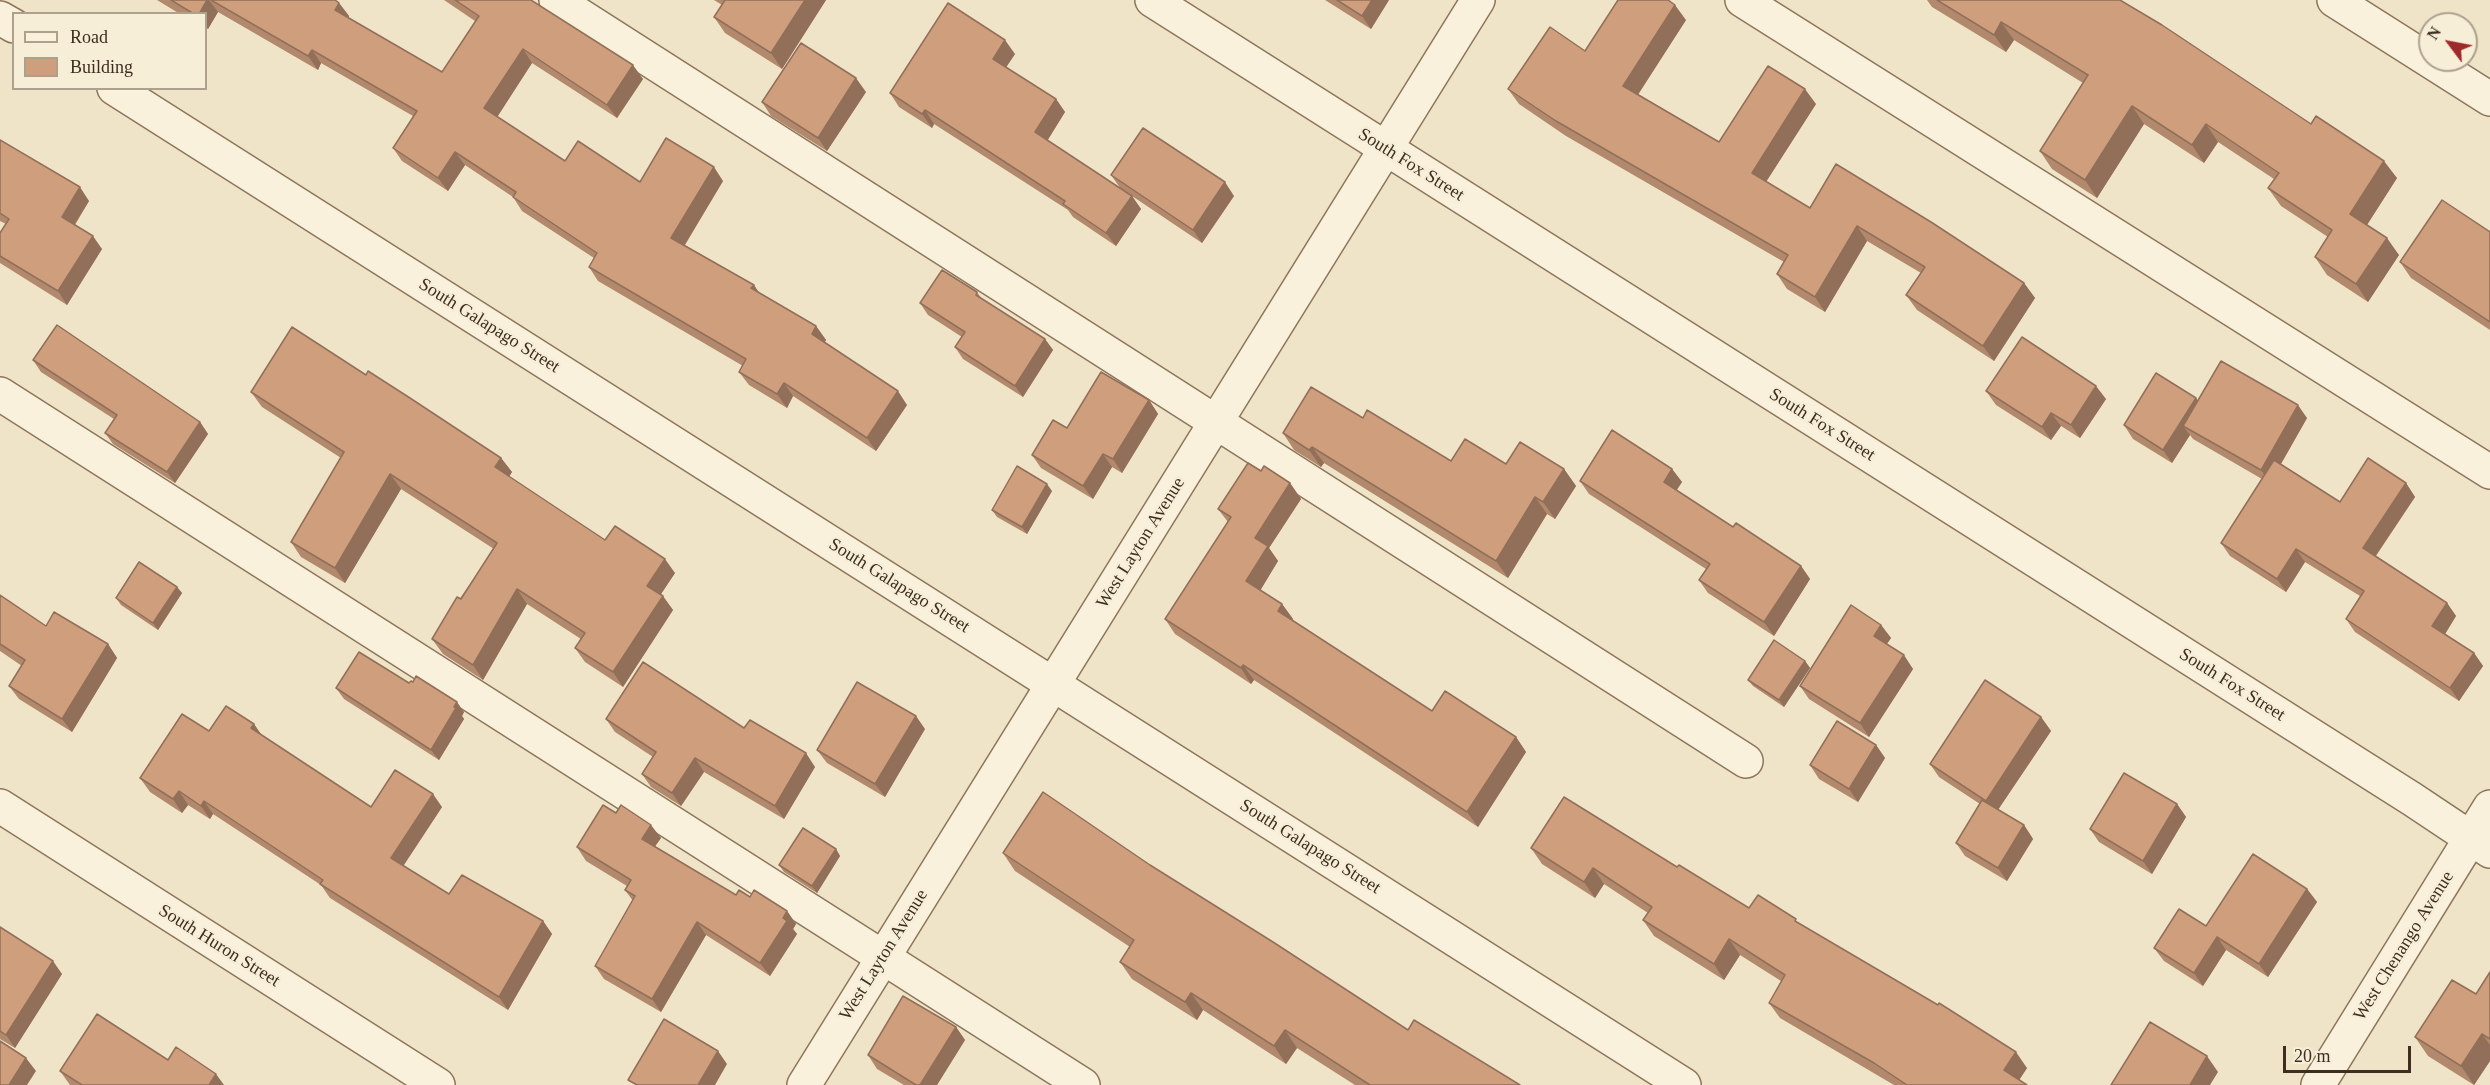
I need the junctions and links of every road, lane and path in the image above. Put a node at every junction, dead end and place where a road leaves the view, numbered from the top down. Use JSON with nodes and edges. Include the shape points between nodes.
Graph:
{"nodes":[{"id":1,"x":556,"y":0,"type":"edge"},
{"id":2,"x":1152,"y":0,"type":"edge"},
{"id":3,"x":1478,"y":0,"type":"edge"},
{"id":4,"x":1742,"y":0,"type":"edge"},
{"id":5,"x":2334,"y":0,"type":"edge"},
{"id":6,"x":117,"y":90,"type":"edge"},
{"id":7,"x":2490,"y":99,"type":"edge"},
{"id":8,"x":1386,"y":149,"type":"junction"},
{"id":9,"x":0,"y":394,"type":"edge"},
{"id":10,"x":1216,"y":421,"type":"junction"},
{"id":11,"x":2490,"y":472,"type":"edge"},
{"id":12,"x":1053,"y":684,"type":"junction"},
{"id":13,"x":1746,"y":761,"type":"dead end"},
{"id":14,"x":0,"y":806,"type":"edge"},
{"id":15,"x":2490,"y":807,"type":"edge"},
{"id":16,"x":2480,"y":845,"type":"edge"},
{"id":17,"x":882,"y":958,"type":"junction"},
{"id":18,"x":438,"y":1085,"type":"edge"},
{"id":19,"x":804,"y":1085,"type":"edge"},
{"id":20,"x":1083,"y":1085,"type":"edge"},
{"id":21,"x":1684,"y":1085,"type":"edge"},
{"id":22,"x":2318,"y":1085,"type":"edge"}],
"edges":[{"from":1,"to":10,"type":"street"},
{"from":2,"to":8,"type":"street","name":"South Fox Street"},
{"from":3,"to":8,"type":"street","name":"West Layton Avenue"},
{"from":4,"to":11,"type":"street"},
{"from":5,"to":7,"type":"street"},
{"from":6,"to":12,"type":"street","name":"South Galapago Street"},
{"from":8,"to":10,"type":"street","name":"West Layton Avenue"},
{"from":8,"to":16,"type":"street","name":"South Fox Street"},
{"from":9,"to":17,"type":"street"},
{"from":10,"to":12,"type":"street","name":"West Layton Avenue"},
{"from":10,"to":13,"type":"street"},
{"from":12,"to":17,"type":"street","name":"West Layton Avenue"},
{"from":12,"to":21,"type":"street","name":"South Galapago Street"},
{"from":14,"to":18,"type":"street","name":"South Huron Street"},
{"from":15,"to":16,"type":"street","name":"West Chenango Avenue"},
{"from":16,"to":22,"type":"street","name":"West Chenango Avenue"},
{"from":17,"to":19,"type":"street","name":"West Layton Avenue"},
{"from":17,"to":20,"type":"street"}]}
